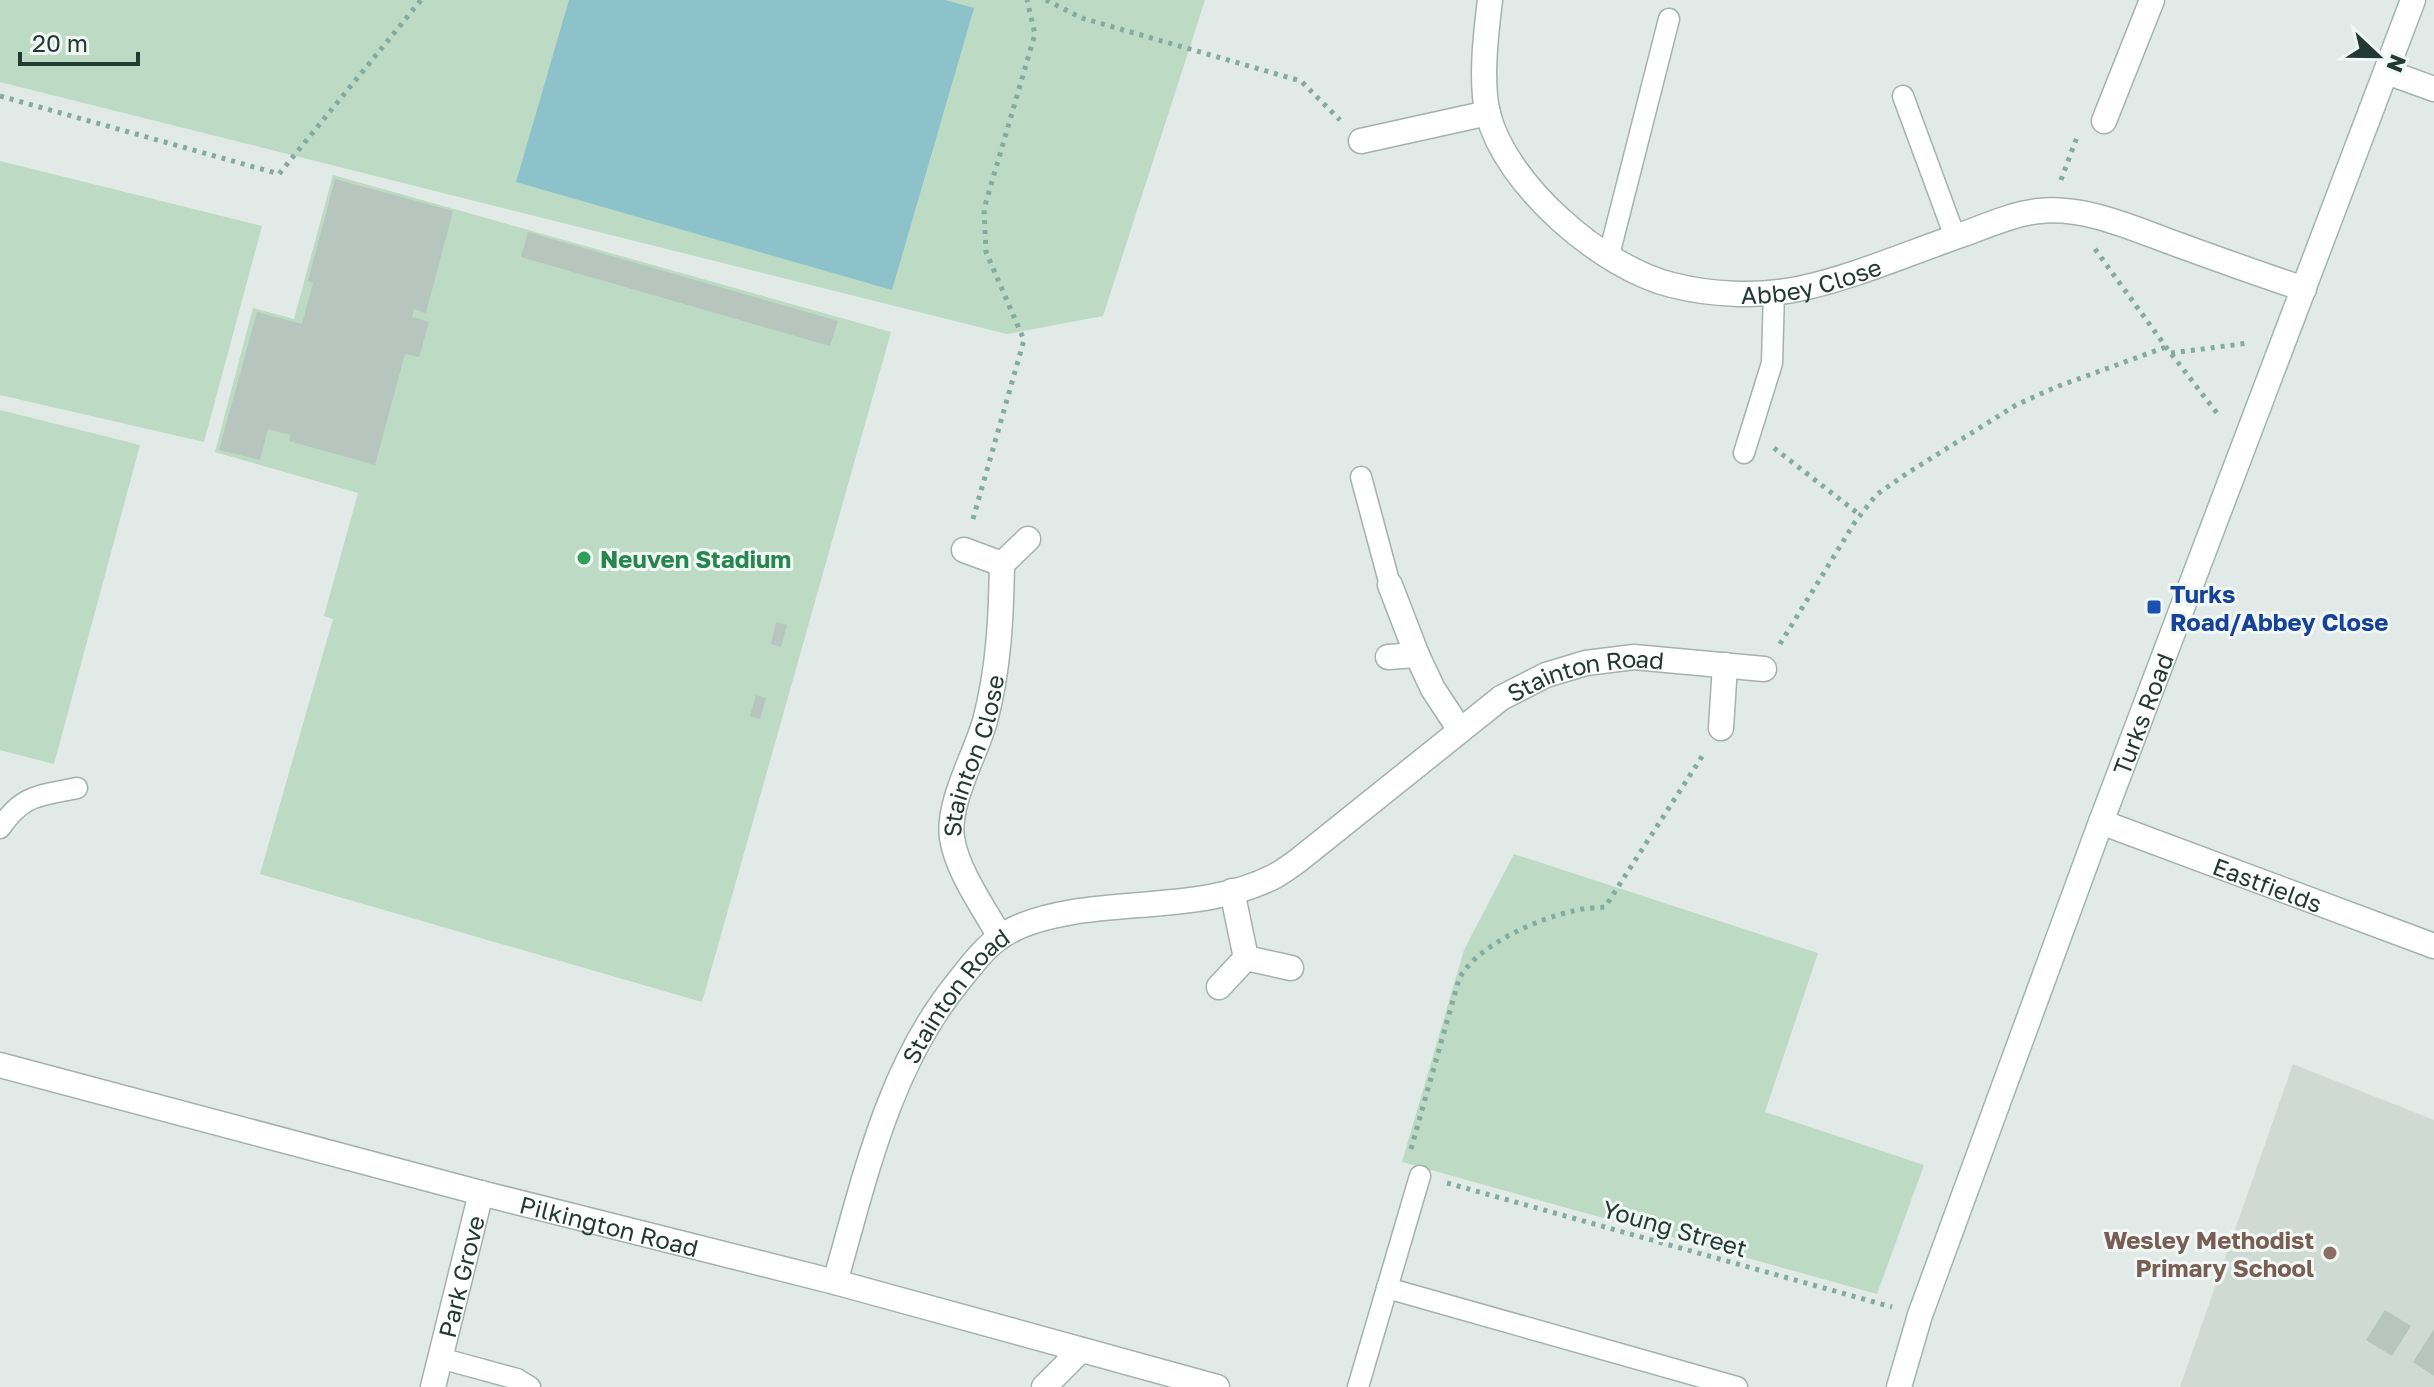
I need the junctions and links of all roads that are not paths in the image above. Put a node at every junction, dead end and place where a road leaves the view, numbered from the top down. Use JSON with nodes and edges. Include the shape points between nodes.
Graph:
{"nodes":[{"id":1,"x":1490,"y":0,"type":"edge"},
{"id":2,"x":2152,"y":0,"type":"edge"},
{"id":3,"x":2413,"y":0,"type":"edge"},
{"id":4,"x":1669,"y":19,"type":"dead end"},
{"id":5,"x":2387,"y":72,"type":"junction"},
{"id":6,"x":2434,"y":89,"type":"edge"},
{"id":7,"x":1903,"y":96,"type":"dead end"},
{"id":8,"x":1488,"y":113,"type":"junction"},
{"id":9,"x":2104,"y":121,"type":"road end"},
{"id":10,"x":1361,"y":141,"type":"road end"},
{"id":11,"x":1955,"y":237,"type":"junction"},
{"id":12,"x":1609,"y":255,"type":"junction"},
{"id":13,"x":2304,"y":289,"type":"junction"},
{"id":14,"x":1774,"y":291,"type":"junction"},
{"id":15,"x":1744,"y":453,"type":"dead end"},
{"id":16,"x":1361,"y":477,"type":"dead end"},
{"id":17,"x":1028,"y":539,"type":"dead end"},
{"id":18,"x":964,"y":550,"type":"road end"},
{"id":19,"x":1002,"y":564,"type":"junction"},
{"id":20,"x":1390,"y":585,"type":"joint"},
{"id":21,"x":1417,"y":655,"type":"junction"},
{"id":22,"x":1388,"y":657,"type":"dead end"},
{"id":23,"x":1725,"y":665,"type":"junction"},
{"id":24,"x":1764,"y":669,"type":"road end"},
{"id":25,"x":1721,"y":728,"type":"road end"},
{"id":26,"x":1460,"y":730,"type":"junction"},
{"id":27,"x":77,"y":788,"type":"dead end"},
{"id":28,"x":2101,"y":822,"type":"junction"},
{"id":29,"x":0,"y":828,"type":"edge"},
{"id":30,"x":1232,"y":891,"type":"junction"},
{"id":31,"x":1000,"y":937,"type":"junction"},
{"id":32,"x":2434,"y":946,"type":"edge"},
{"id":33,"x":1246,"y":958,"type":"junction"},
{"id":34,"x":1291,"y":968,"type":"dead end"},
{"id":35,"x":1219,"y":987,"type":"dead end"},
{"id":36,"x":0,"y":1065,"type":"edge"},
{"id":37,"x":1420,"y":1176,"type":"road end"},
{"id":38,"x":481,"y":1193,"type":"junction"},
{"id":39,"x":835,"y":1282,"type":"junction"},
{"id":40,"x":1387,"y":1288,"type":"junction"},
{"id":41,"x":1081,"y":1350,"type":"junction"},
{"id":42,"x":440,"y":1358,"type":"junction"},
{"id":43,"x":433,"y":1387,"type":"edge"},
{"id":44,"x":530,"y":1387,"type":"edge"},
{"id":45,"x":1044,"y":1387,"type":"edge"},
{"id":46,"x":1217,"y":1387,"type":"edge"},
{"id":47,"x":1358,"y":1387,"type":"edge"},
{"id":48,"x":1737,"y":1387,"type":"edge"},
{"id":49,"x":1899,"y":1387,"type":"edge"}],
"edges":[{"from":1,"to":8,"type":"street","name":"Abbey Close","via":[[1485,39]]},
{"from":2,"to":9,"type":"street"},
{"from":3,"to":5,"type":"street","name":"Turks Road"},
{"from":4,"to":12,"type":"lane"},
{"from":5,"to":6,"type":"street"},
{"from":5,"to":13,"type":"street","name":"Turks Road"},
{"from":7,"to":11,"type":"lane"},
{"from":8,"to":10,"type":"street"},
{"from":8,"to":12,"type":"street","name":"Abbey Close","via":[[1518,176],[1559,217]]},
{"from":11,"to":13,"type":"street","name":"Abbey Close","via":[[2039,211],[2078,212]]},
{"from":11,"to":14,"type":"street","name":"Abbey Close","via":[[1840,277]]},
{"from":12,"to":14,"type":"street","name":"Abbey Close","via":[[1670,285],[1712,292]]},
{"from":13,"to":28,"type":"street","name":"Turks Road"},
{"from":14,"to":15,"type":"lane","via":[[1772,363]]},
{"from":16,"to":20,"type":"lane"},
{"from":17,"to":19,"type":"street"},
{"from":18,"to":19,"type":"street"},
{"from":19,"to":31,"type":"street","name":"Stainton Close","via":[[1000,642],[985,721],[953,811],[952,836],[958,861]]},
{"from":20,"to":21,"type":"street"},
{"from":21,"to":22,"type":"street"},
{"from":21,"to":26,"type":"street"},
{"from":23,"to":24,"type":"street","name":"Stainton Road"},
{"from":23,"to":25,"type":"street"},
{"from":23,"to":26,"type":"street","name":"Stainton Road","via":[[1634,657],[1586,663],[1546,675],[1501,698]]},
{"from":26,"to":30,"type":"street","name":"Stainton Road","via":[[1300,859],[1275,876]]},
{"from":27,"to":29,"type":"lane","via":[[28,799]]},
{"from":28,"to":32,"type":"street","name":"Eastfields"},
{"from":28,"to":49,"type":"street","name":"Turks Road","via":[[1920,1315]]},
{"from":30,"to":31,"type":"street","name":"Stainton Road","via":[[1073,912]]},
{"from":30,"to":33,"type":"street"},
{"from":31,"to":39,"type":"street","name":"Stainton Road","via":[[944,999],[906,1061],[880,1125]]},
{"from":33,"to":34,"type":"street"},
{"from":33,"to":35,"type":"street"},
{"from":36,"to":38,"type":"street","name":"Pilkington Road"},
{"from":37,"to":40,"type":"lane"},
{"from":38,"to":39,"type":"street","name":"Pilkington Road"},
{"from":38,"to":42,"type":"street","name":"Park Grove"},
{"from":39,"to":41,"type":"street","name":"Pilkington Road"},
{"from":40,"to":47,"type":"lane"},
{"from":40,"to":48,"type":"lane"},
{"from":41,"to":45,"type":"street"},
{"from":41,"to":46,"type":"street","name":"Pilkington Road"},
{"from":42,"to":43,"type":"street","name":"Park Grove"},
{"from":42,"to":44,"type":"lane","name":"Park Grove"}]}
